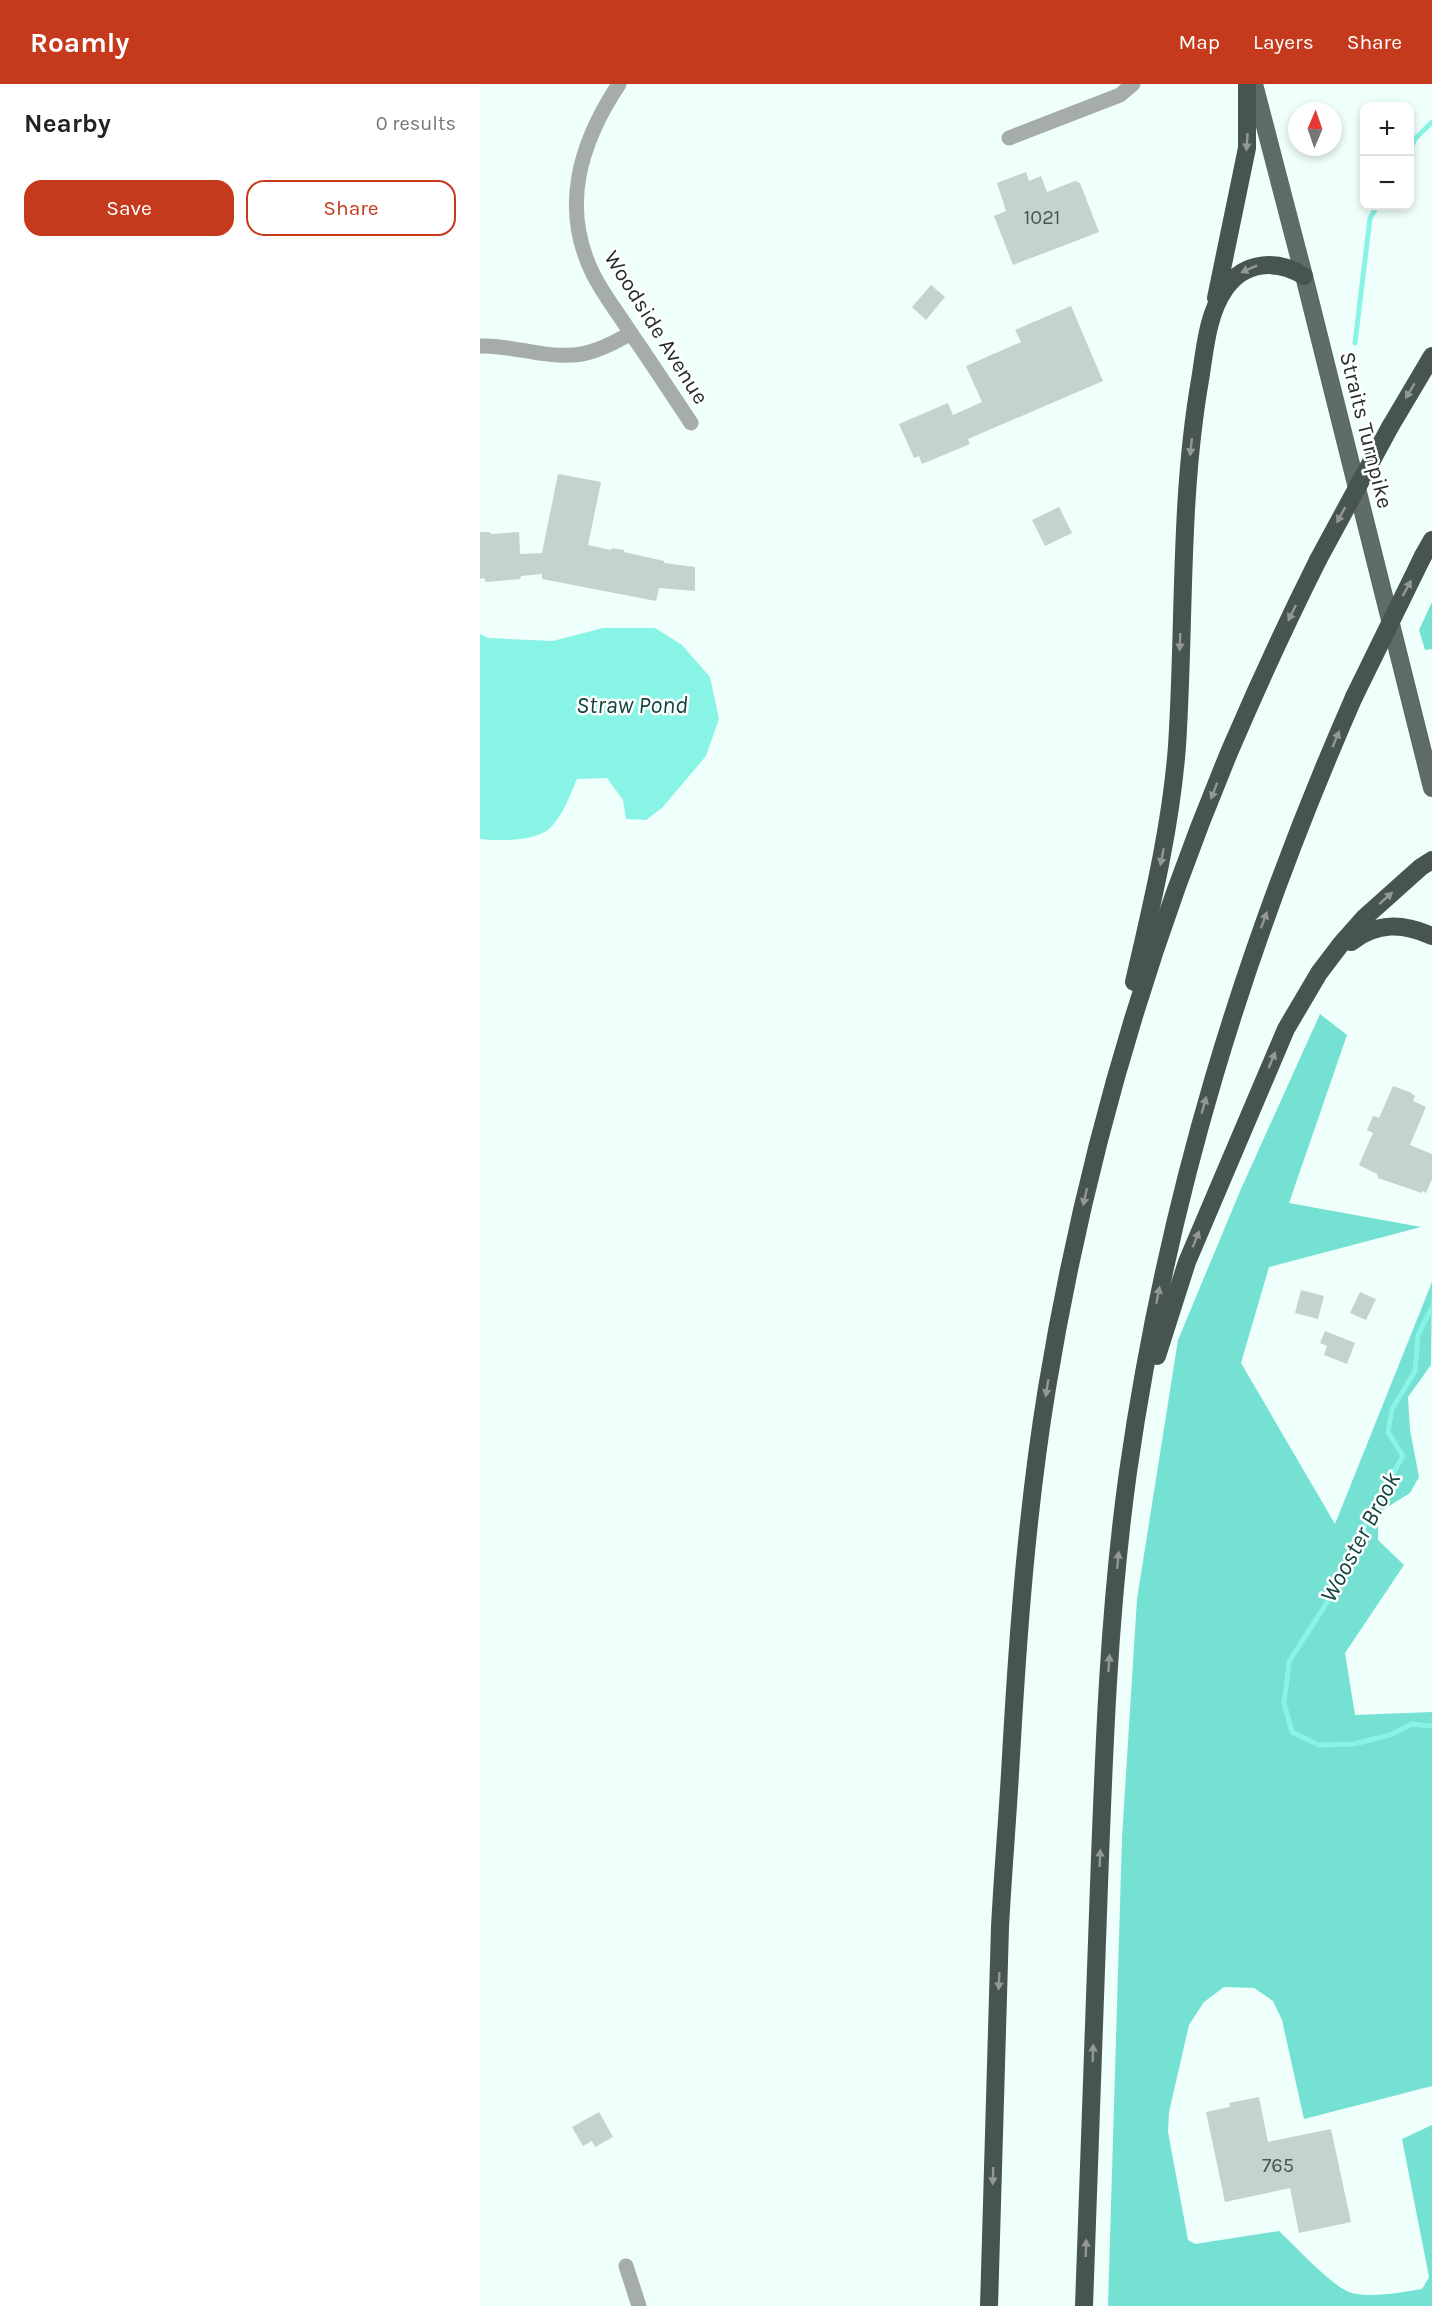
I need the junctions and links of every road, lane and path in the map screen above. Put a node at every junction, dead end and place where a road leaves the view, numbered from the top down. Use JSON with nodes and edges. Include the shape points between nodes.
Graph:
{"nodes":[{"id":1,"x":618,"y":84,"type":"edge"},
{"id":2,"x":1133,"y":84,"type":"edge"},
{"id":3,"x":1247,"y":84,"type":"edge"},
{"id":4,"x":1254,"y":84,"type":"edge"},
{"id":5,"x":1009,"y":138,"type":"dead end"},
{"id":6,"x":1304,"y":276,"type":"junction"},
{"id":7,"x":1210,"y":322,"type":"junction"},
{"id":8,"x":631,"y":333,"type":"junction"},
{"id":9,"x":480,"y":346,"type":"edge"},
{"id":10,"x":1432,"y":356,"type":"edge"},
{"id":11,"x":692,"y":423,"type":"dead end"},
{"id":12,"x":1428,"y":548,"type":"edge"},
{"id":13,"x":1432,"y":789,"type":"edge"},
{"id":14,"x":1432,"y":860,"type":"edge"},
{"id":15,"x":1432,"y":936,"type":"edge"},
{"id":16,"x":1319,"y":973,"type":"junction"},
{"id":17,"x":1091,"y":1172,"type":"junction"},
{"id":18,"x":1128,"y":1477,"type":"junction"},
{"id":19,"x":626,"y":2266,"type":"dead end"},
{"id":20,"x":639,"y":2306,"type":"edge"},
{"id":21,"x":989,"y":2306,"type":"edge"},
{"id":22,"x":1084,"y":2306,"type":"edge"}],
"edges":[{"from":1,"to":8,"type":"street","name":"Woodside Avenue","via":[[584,153],[576,205],[581,240],[591,269]]},
{"from":2,"to":5,"type":"street","via":[[1120,96]]},
{"from":3,"to":7,"type":"highway","one_way":true,"via":[[1247,148]]},
{"from":4,"to":6,"type":"main road","name":"Straits Turnpike"},
{"from":6,"to":7,"type":"highway","one_way":true,"via":[[1277,264],[1248,268],[1224,290]]},
{"from":6,"to":13,"type":"main road","name":"Straits Turnpike"},
{"from":7,"to":17,"type":"highway","one_way":true,"via":[[1186,490],[1178,725],[1170,810],[1157,884]]},
{"from":8,"to":9,"type":"street","via":[[602,349],[580,355]]},
{"from":8,"to":11,"type":"street","name":"Woodside Avenue"},
{"from":10,"to":17,"type":"highway","one_way":true,"bridge":true,"via":[[1318,560],[1250,703],[1185,869],[1130,1030]]},
{"from":18,"to":12,"type":"highway","one_way":true,"bridge":true,"via":[[1162,1275],[1199,1124],[1264,920],[1354,697]]},
{"from":16,"to":14,"type":"highway","one_way":true,"via":[[1364,918]]},
{"from":15,"to":16,"type":"highway","via":[[1397,925],[1373,930],[1353,940]]},
{"from":18,"to":16,"type":"highway","one_way":true,"via":[[1162,1340],[1187,1262],[1286,1029]]},
{"from":17,"to":21,"type":"highway","one_way":true,"via":[[1047,1390],[1021,1600],[1001,1922]]},
{"from":22,"to":18,"type":"highway","one_way":true,"via":[[1107,1691]]},
{"from":19,"to":20,"type":"street"}]}
